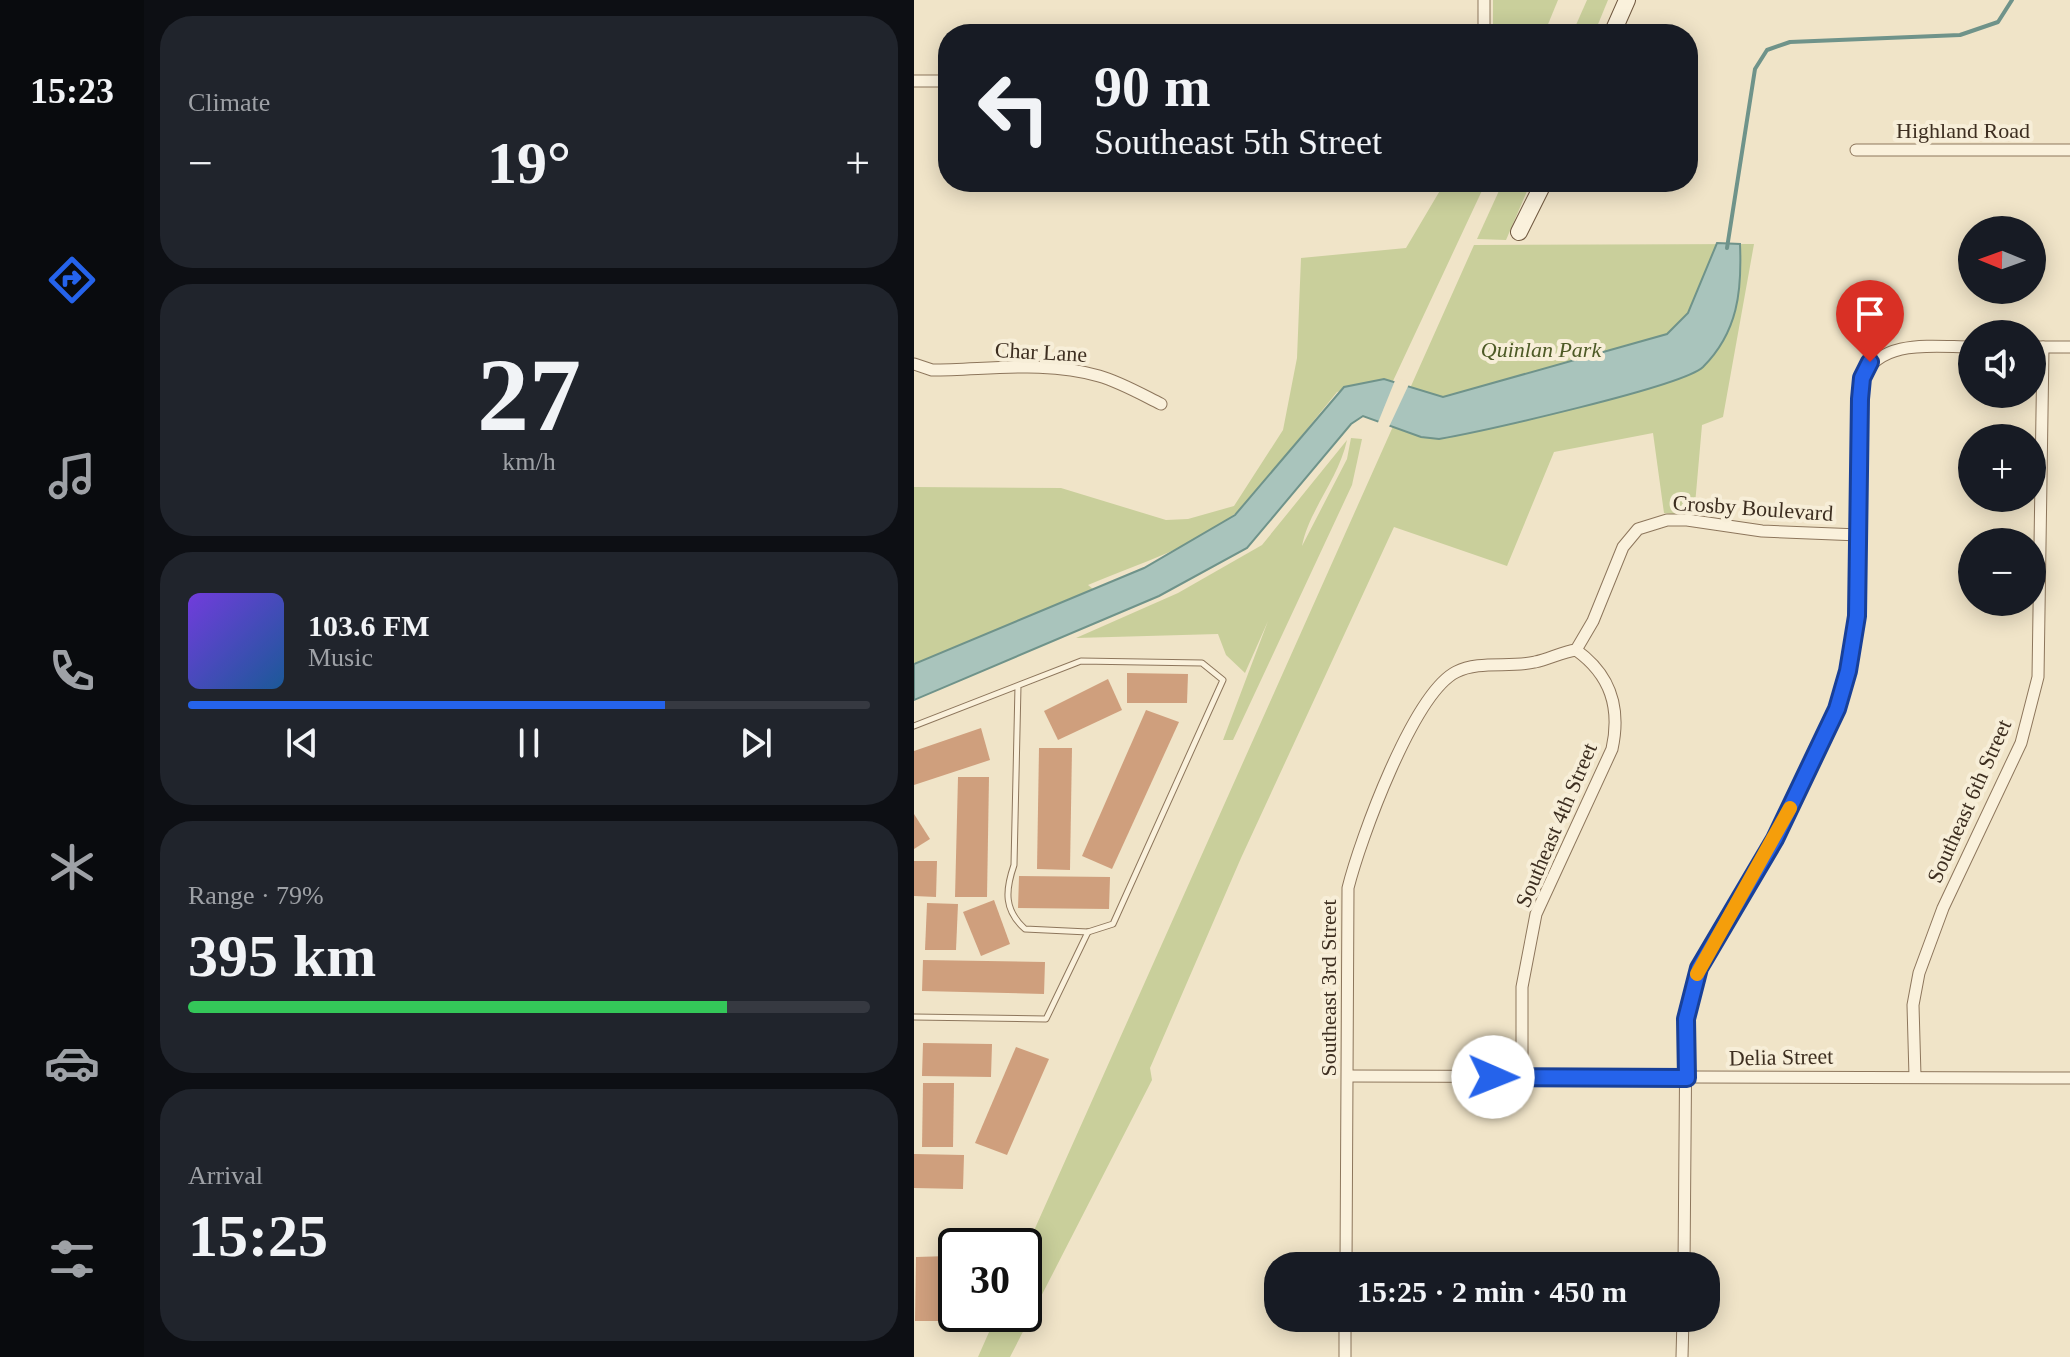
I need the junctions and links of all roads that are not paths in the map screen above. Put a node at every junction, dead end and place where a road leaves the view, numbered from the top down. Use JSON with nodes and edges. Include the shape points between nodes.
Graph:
{"nodes":[{"id":1,"x":1484,"y":0,"type":"edge"},
{"id":2,"x":1627,"y":0,"type":"edge"},
{"id":3,"x":1484,"y":24,"type":"edge"},
{"id":4,"x":1616,"y":24,"type":"edge"},
{"id":5,"x":914,"y":81,"type":"edge"},
{"id":6,"x":938,"y":81,"type":"edge"},
{"id":7,"x":1856,"y":150,"type":"dead end"},
{"id":8,"x":2070,"y":150,"type":"edge"},
{"id":9,"x":1539,"y":192,"type":"edge"},
{"id":10,"x":1519,"y":232,"type":"dead end"},
{"id":11,"x":1958,"y":347,"type":"edge"},
{"id":12,"x":2046,"y":347,"type":"edge"},
{"id":13,"x":2070,"y":347,"type":"edge"},
{"id":14,"x":914,"y":364,"type":"edge"},
{"id":15,"x":1161,"y":404,"type":"dead end"},
{"id":16,"x":2037,"y":408,"type":"edge"},
{"id":17,"x":1859,"y":535,"type":"junction"},
{"id":18,"x":1576,"y":650,"type":"junction"},
{"id":19,"x":1018,"y":686,"type":"junction"},
{"id":20,"x":914,"y":726,"type":"edge"},
{"id":21,"x":1088,"y":932,"type":"junction"},
{"id":22,"x":914,"y":1017,"type":"edge"},
{"id":23,"x":1348,"y":1076,"type":"junction"},
{"id":24,"x":1915,"y":1076,"type":"junction"},
{"id":25,"x":1522,"y":1078,"type":"junction"},
{"id":26,"x":1687,"y":1078,"type":"junction"},
{"id":27,"x":2070,"y":1078,"type":"edge"},
{"id":28,"x":1346,"y":1252,"type":"edge"},
{"id":29,"x":1684,"y":1252,"type":"edge"},
{"id":30,"x":1345,"y":1332,"type":"edge"},
{"id":31,"x":1683,"y":1332,"type":"edge"},
{"id":32,"x":1345,"y":1357,"type":"edge"},
{"id":33,"x":1682,"y":1357,"type":"edge"}],
"edges":[{"from":1,"to":3,"type":"street"},
{"from":2,"to":4,"type":"street"},
{"from":5,"to":6,"type":"street"},
{"from":7,"to":8,"type":"street","name":"Highland Road"},
{"from":9,"to":10,"type":"street"},
{"from":11,"to":17,"type":"street","via":[[1899,348],[1870,362],[1860,399]]},
{"from":12,"to":13,"type":"street"},
{"from":14,"to":15,"type":"street","name":"Char Lane","via":[[932,370],[1051,368],[1088,374]]},
{"from":16,"to":24,"type":"street","name":"Southeast 6th Street","via":[[2038,677],[2021,743],[1943,908],[1919,973],[1913,1005]]},
{"from":17,"to":18,"type":"street","name":"Crosby Boulevard","via":[[1762,531],[1687,520],[1638,529],[1623,547]]},
{"from":17,"to":26,"type":"street","via":[[1855,637],[1837,709],[1775,839],[1699,968],[1686,1019]]},
{"from":18,"to":23,"type":"street","name":"Southeast 3rd Street","via":[[1536,662],[1459,670],[1424,702],[1359,846],[1348,888]]},
{"from":18,"to":25,"type":"street","name":"Southeast 4th Street","via":[[1608,681],[1617,726],[1612,749],[1536,914],[1522,987]]},
{"from":19,"to":20,"type":"lane"},
{"from":19,"to":21,"type":"lane","via":[[1009,910],[1025,929]]},
{"from":19,"to":21,"type":"lane","via":[[1081,661],[1202,663],[1223,680],[1113,924]]},
{"from":21,"to":22,"type":"lane","via":[[1046,1019]]},
{"from":23,"to":25,"type":"street","name":"Delia Street"},
{"from":23,"to":28,"type":"street","name":"Southeast 3rd Street"},
{"from":24,"to":26,"type":"street","name":"Delia Street"},
{"from":24,"to":27,"type":"street","name":"Delia Street"},
{"from":25,"to":26,"type":"street","name":"Delia Street"},
{"from":26,"to":29,"type":"street"},
{"from":30,"to":32,"type":"street"},
{"from":31,"to":33,"type":"street"}]}
